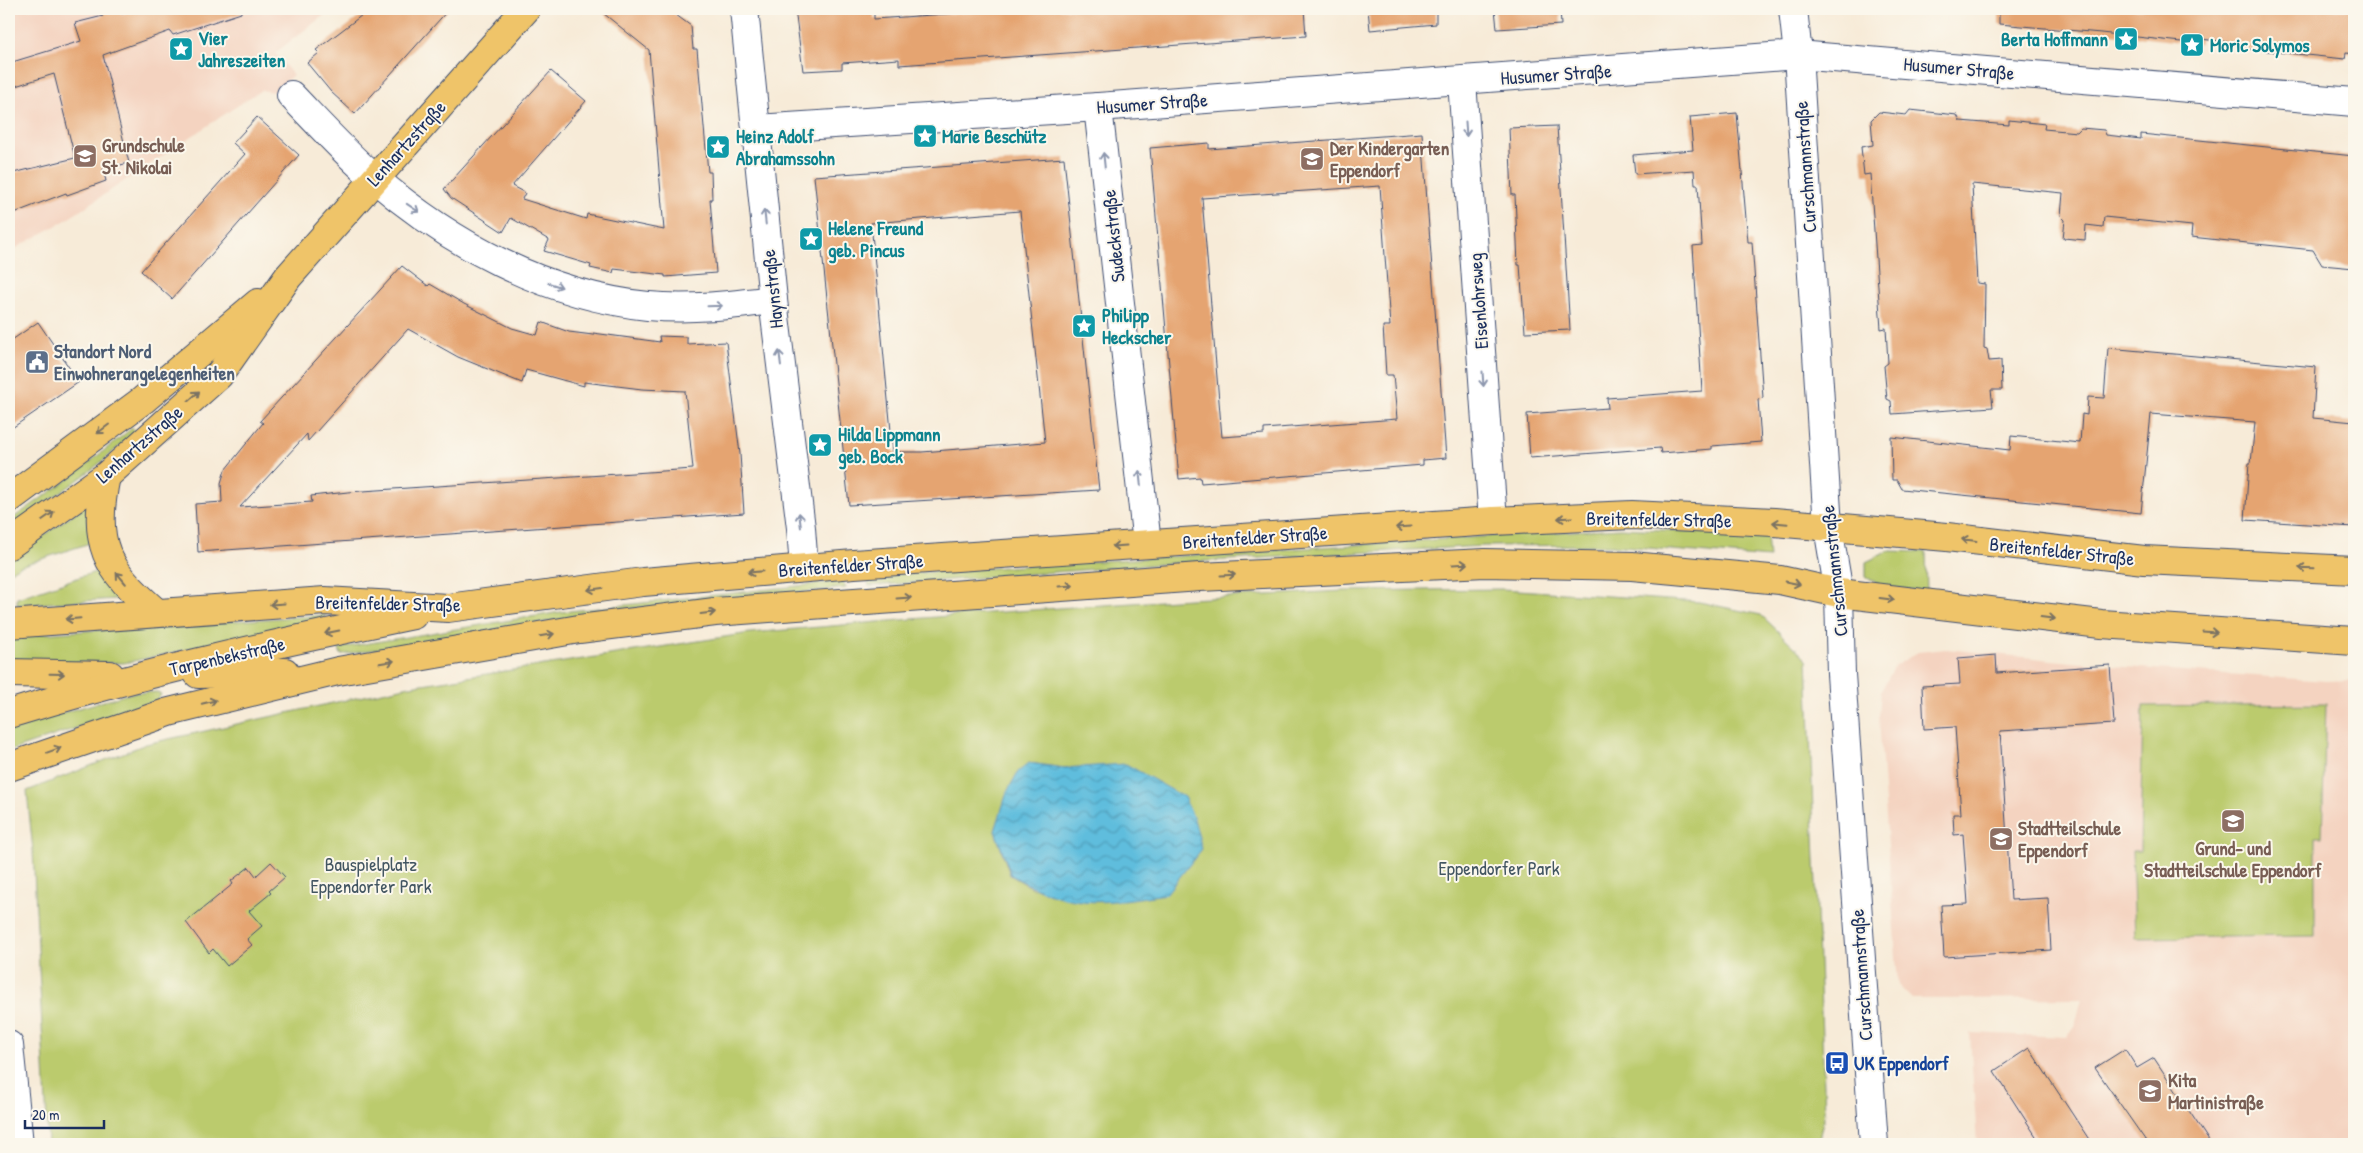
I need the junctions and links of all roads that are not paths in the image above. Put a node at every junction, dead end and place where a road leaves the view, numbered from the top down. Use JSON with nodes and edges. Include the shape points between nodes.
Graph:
{"nodes":[{"id":1,"x":526,"y":9,"type":"edge"},
{"id":2,"x":744,"y":9,"type":"edge"},
{"id":3,"x":1793,"y":9,"type":"edge"},
{"id":4,"x":1798,"y":55,"type":"junction"},
{"id":5,"x":1462,"y":81,"type":"junction"},
{"id":6,"x":291,"y":95,"type":"dead end"},
{"id":7,"x":2354,"y":102,"type":"edge"},
{"id":8,"x":1098,"y":107,"type":"junction"},
{"id":9,"x":756,"y":129,"type":"junction"},
{"id":10,"x":374,"y":178,"type":"junction"},
{"id":11,"x":288,"y":278,"type":"junction"},
{"id":12,"x":773,"y":300,"type":"junction"},
{"id":13,"x":106,"y":476,"type":"junction"},
{"id":14,"x":9,"y":499,"type":"edge"},
{"id":15,"x":1493,"y":521,"type":"junction"},
{"id":16,"x":1828,"y":527,"type":"junction"},
{"id":17,"x":1147,"y":544,"type":"junction"},
{"id":18,"x":9,"y":545,"type":"edge"},
{"id":19,"x":804,"y":568,"type":"junction"},
{"id":20,"x":2354,"y":570,"type":"edge"},
{"id":21,"x":1838,"y":593,"type":"junction"},
{"id":22,"x":448,"y":608,"type":"junction"},
{"id":23,"x":156,"y":612,"type":"junction"},
{"id":24,"x":9,"y":624,"type":"edge"},
{"id":25,"x":2354,"y":641,"type":"edge"},
{"id":26,"x":338,"y":670,"type":"junction"},
{"id":27,"x":9,"y":673,"type":"edge"},
{"id":28,"x":144,"y":676,"type":"junction"},
{"id":29,"x":9,"y":714,"type":"edge"},
{"id":30,"x":9,"y":767,"type":"edge"},
{"id":31,"x":9,"y":1045,"type":"edge"},
{"id":32,"x":1870,"y":1140,"type":"edge"},
{"id":33,"x":19,"y":1144,"type":"edge"}],
"edges":[{"from":1,"to":10,"type":"main road","name":"Lenhartzstraße"},
{"from":2,"to":9,"type":"street","name":"Haynstraße"},
{"from":3,"to":4,"type":"street","name":"Curschmannstraße"},
{"from":4,"to":5,"type":"street","name":"Husumer Straße"},
{"from":4,"to":7,"type":"street","name":"Husumer Straße"},
{"from":4,"to":16,"type":"street","name":"Curschmannstraße"},
{"from":5,"to":8,"type":"street","name":"Husumer Straße"},
{"from":5,"to":15,"type":"street","name":"Eisenlohrsweg","one_way":true},
{"from":6,"to":10,"type":"street"},
{"from":8,"to":9,"type":"street","name":"Husumer Straße"},
{"from":17,"to":8,"type":"street","name":"Sudeckstraße","one_way":true},
{"from":12,"to":9,"type":"street","name":"Haynstraße","one_way":true},
{"from":10,"to":11,"type":"main road","name":"Lenhartzstraße"},
{"from":10,"to":12,"type":"street","one_way":true,"via":[[471,248],[505,266],[580,293],[617,302],[669,307],[726,306]]},
{"from":13,"to":11,"type":"main road","name":"Lenhartzstraße","one_way":true,"via":[[218,374]]},
{"from":11,"to":14,"type":"main road","name":"Lenhartzstraße","one_way":true,"via":[[143,400]]},
{"from":19,"to":12,"type":"street","name":"Haynstraße","one_way":true},
{"from":18,"to":13,"type":"main road","name":"Lenhartzstraße","one_way":true},
{"from":23,"to":13,"type":"main road","one_way":true,"via":[[119,577],[107,557],[102,535]]},
{"from":16,"to":15,"type":"main road","name":"Breitenfelder Straße","one_way":true,"via":[[1632,515]]},
{"from":15,"to":17,"type":"main road","name":"Breitenfelder Straße","one_way":true},
{"from":20,"to":16,"type":"main road","name":"Breitenfelder Straße","one_way":true,"via":[[2144,560],[1948,537]]},
{"from":16,"to":21,"type":"street","name":"Curschmannstraße"},
{"from":17,"to":19,"type":"main road","name":"Breitenfelder Straße","one_way":true},
{"from":19,"to":22,"type":"main road","name":"Breitenfelder Straße","one_way":true,"via":[[643,582]]},
{"from":21,"to":25,"type":"main road","name":"Breitenfelder Straße","one_way":true,"via":[[2101,624]]},
{"from":26,"to":21,"type":"main road","name":"Breitenfelder Straße","one_way":true,"via":[[579,629],[715,612],[1200,577],[1485,563],[1632,566],[1780,580]]},
{"from":21,"to":32,"type":"street","name":"Curschmannstraße"},
{"from":22,"to":23,"type":"main road","name":"Breitenfelder Straße","one_way":true,"via":[[325,601]]},
{"from":22,"to":28,"type":"main road","name":"Tarpenbekstraße","one_way":true,"via":[[268,645]]},
{"from":23,"to":24,"type":"main road","name":"Breitenfelder Straße","one_way":true},
{"from":26,"to":28,"type":"main road"},
{"from":30,"to":26,"type":"main road","one_way":true,"via":[[169,712]]},
{"from":27,"to":28,"type":"main road","one_way":true},
{"from":28,"to":29,"type":"main road","name":"Tarpenbekstraße"},
{"from":31,"to":33,"type":"street"}]}
